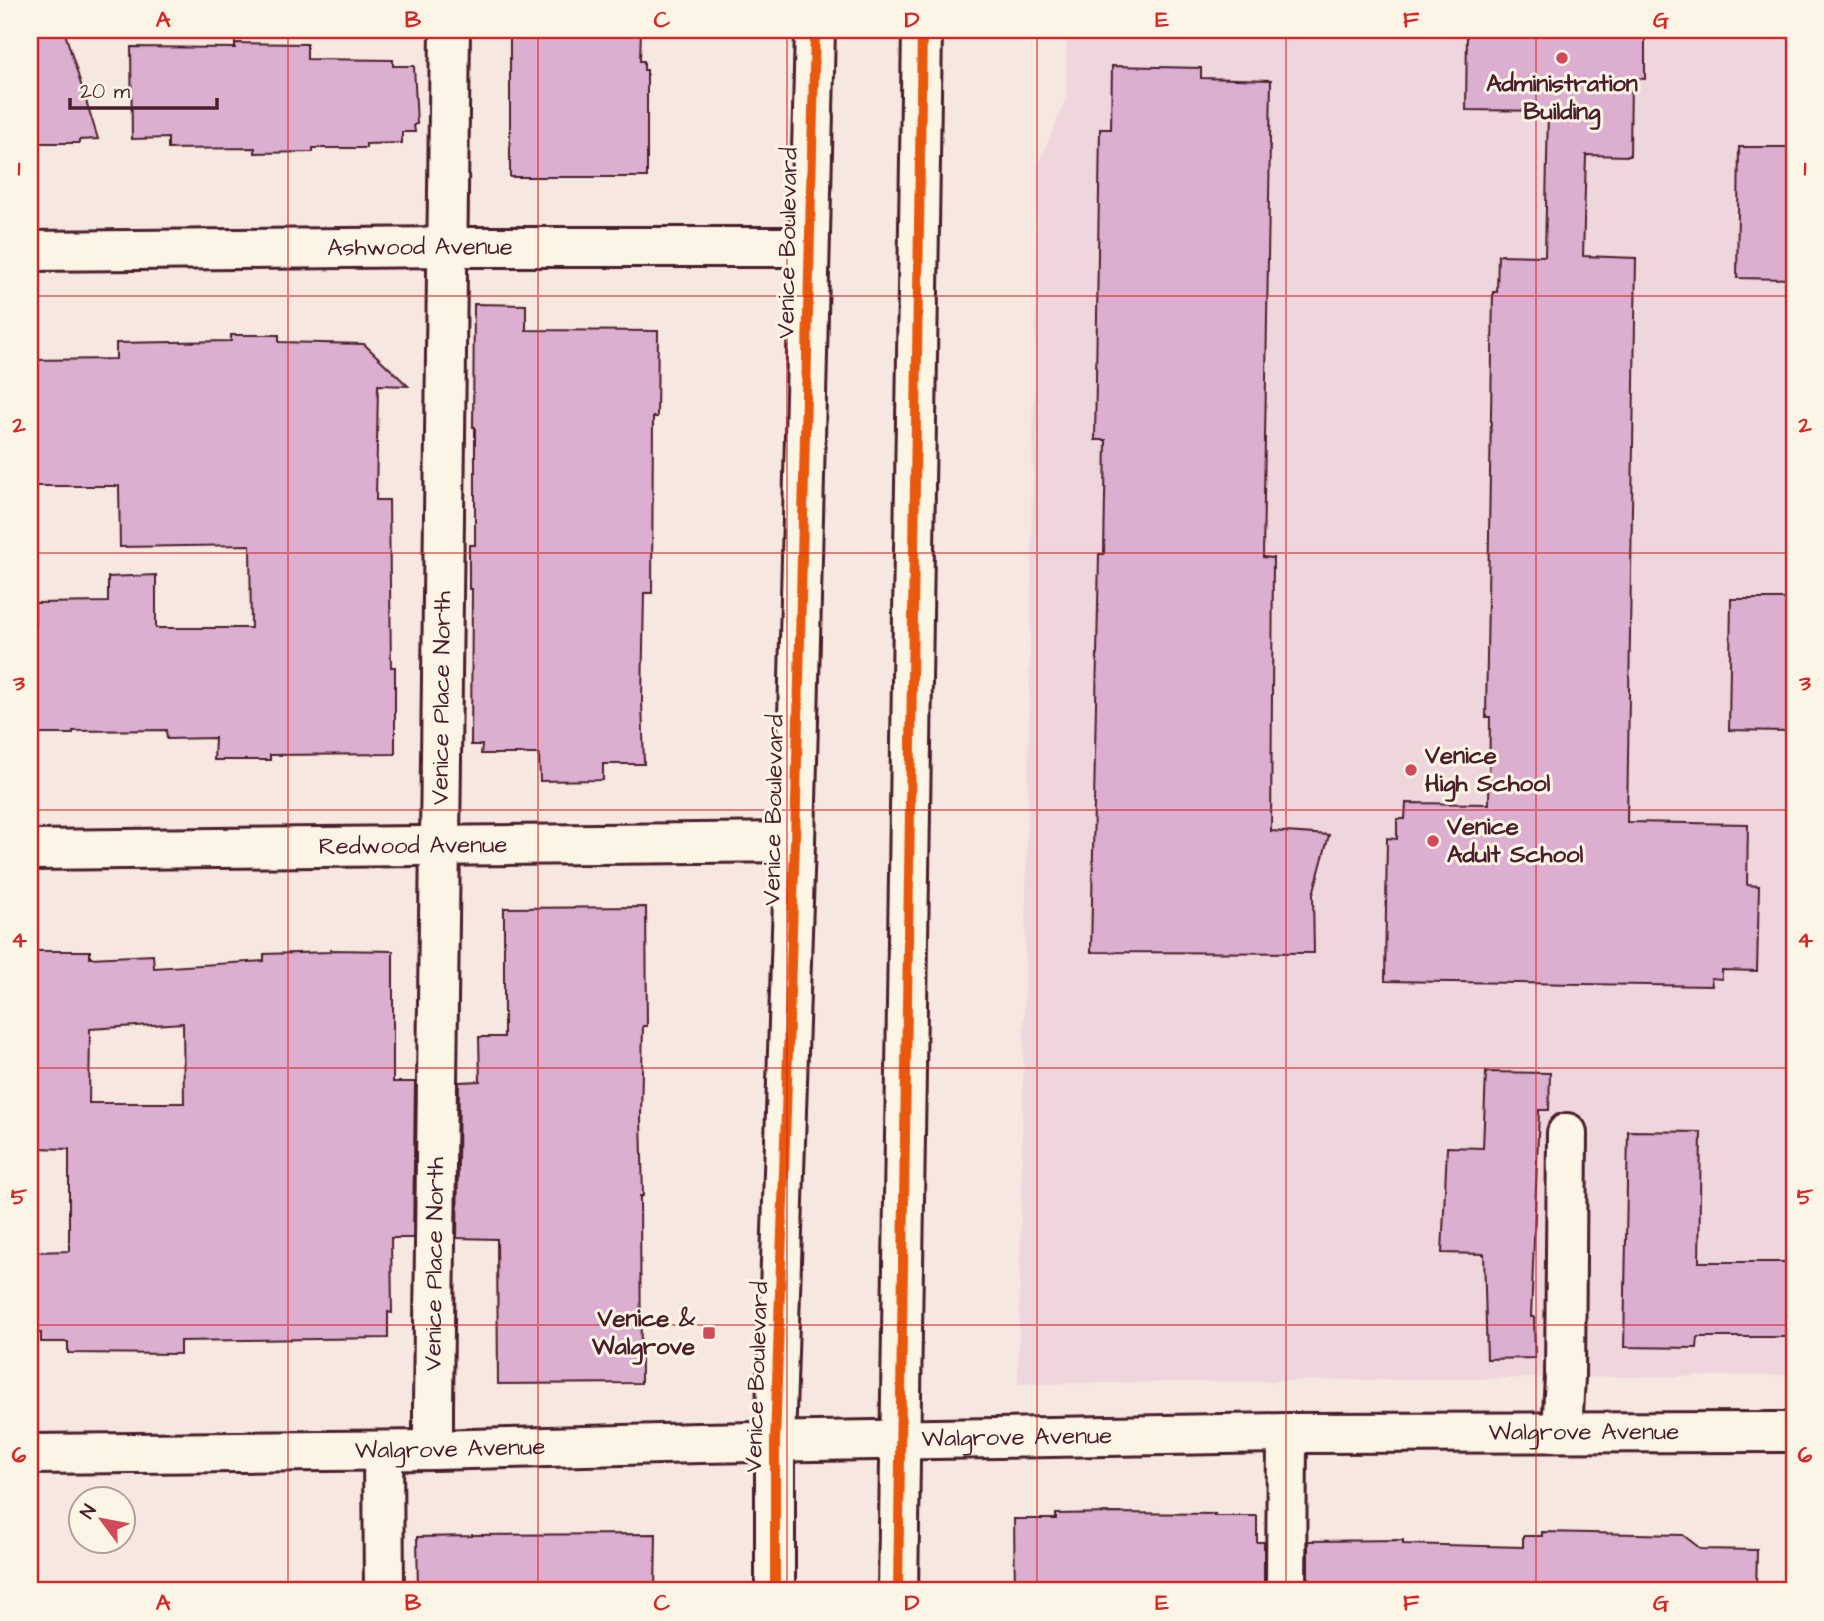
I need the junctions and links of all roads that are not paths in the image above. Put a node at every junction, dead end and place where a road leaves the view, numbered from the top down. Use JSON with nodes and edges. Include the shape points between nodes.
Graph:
{"nodes":[{"id":1,"x":450,"y":30,"type":"edge"},
{"id":2,"x":815,"y":30,"type":"edge"},
{"id":3,"x":922,"y":30,"type":"edge"},
{"id":4,"x":447,"y":247,"type":"junction"},
{"id":5,"x":809,"y":247,"type":"junction"},
{"id":6,"x":30,"y":251,"type":"edge"},
{"id":7,"x":795,"y":842,"type":"junction"},
{"id":8,"x":440,"y":846,"type":"junction"},
{"id":9,"x":30,"y":850,"type":"edge"},
{"id":10,"x":1567,"y":1133,"type":"dead end"},
{"id":11,"x":1562,"y":1432,"type":"junction"},
{"id":12,"x":1794,"y":1432,"type":"edge"},
{"id":13,"x":1287,"y":1433,"type":"junction"},
{"id":14,"x":900,"y":1439,"type":"junction"},
{"id":15,"x":775,"y":1442,"type":"junction"},
{"id":16,"x":433,"y":1450,"type":"junction"},
{"id":17,"x":383,"y":1451,"type":"junction"},
{"id":18,"x":30,"y":1454,"type":"edge"},
{"id":19,"x":384,"y":1591,"type":"edge"},
{"id":20,"x":775,"y":1591,"type":"edge"},
{"id":21,"x":898,"y":1591,"type":"edge"},
{"id":22,"x":1286,"y":1591,"type":"edge"}],
"edges":[{"from":1,"to":4,"type":"street","name":"Venice Place North"},
{"from":2,"to":5,"type":"street","name":"Venice Boulevard"},
{"from":3,"to":14,"type":"street"},
{"from":4,"to":5,"type":"street","name":"Ashwood Avenue"},
{"from":4,"to":6,"type":"street","name":"Ashwood Avenue"},
{"from":4,"to":8,"type":"street","name":"Venice Place North"},
{"from":5,"to":7,"type":"street","name":"Venice Boulevard"},
{"from":7,"to":8,"type":"street","name":"Redwood Avenue"},
{"from":7,"to":15,"type":"street","name":"Venice Boulevard"},
{"from":8,"to":9,"type":"street","name":"Redwood Avenue"},
{"from":8,"to":16,"type":"street","name":"Venice Place North"},
{"from":10,"to":11,"type":"street"},
{"from":11,"to":12,"type":"street","name":"Walgrove Avenue"},
{"from":11,"to":13,"type":"street","name":"Walgrove Avenue"},
{"from":13,"to":14,"type":"street","name":"Walgrove Avenue"},
{"from":13,"to":22,"type":"street"},
{"from":14,"to":15,"type":"street","name":"Walgrove Avenue"},
{"from":14,"to":21,"type":"street"},
{"from":15,"to":16,"type":"street","name":"Walgrove Avenue"},
{"from":15,"to":20,"type":"street","name":"Venice Boulevard"},
{"from":16,"to":17,"type":"street","name":"Walgrove Avenue"},
{"from":17,"to":18,"type":"street","name":"Walgrove Avenue"},
{"from":17,"to":19,"type":"street"}]}
